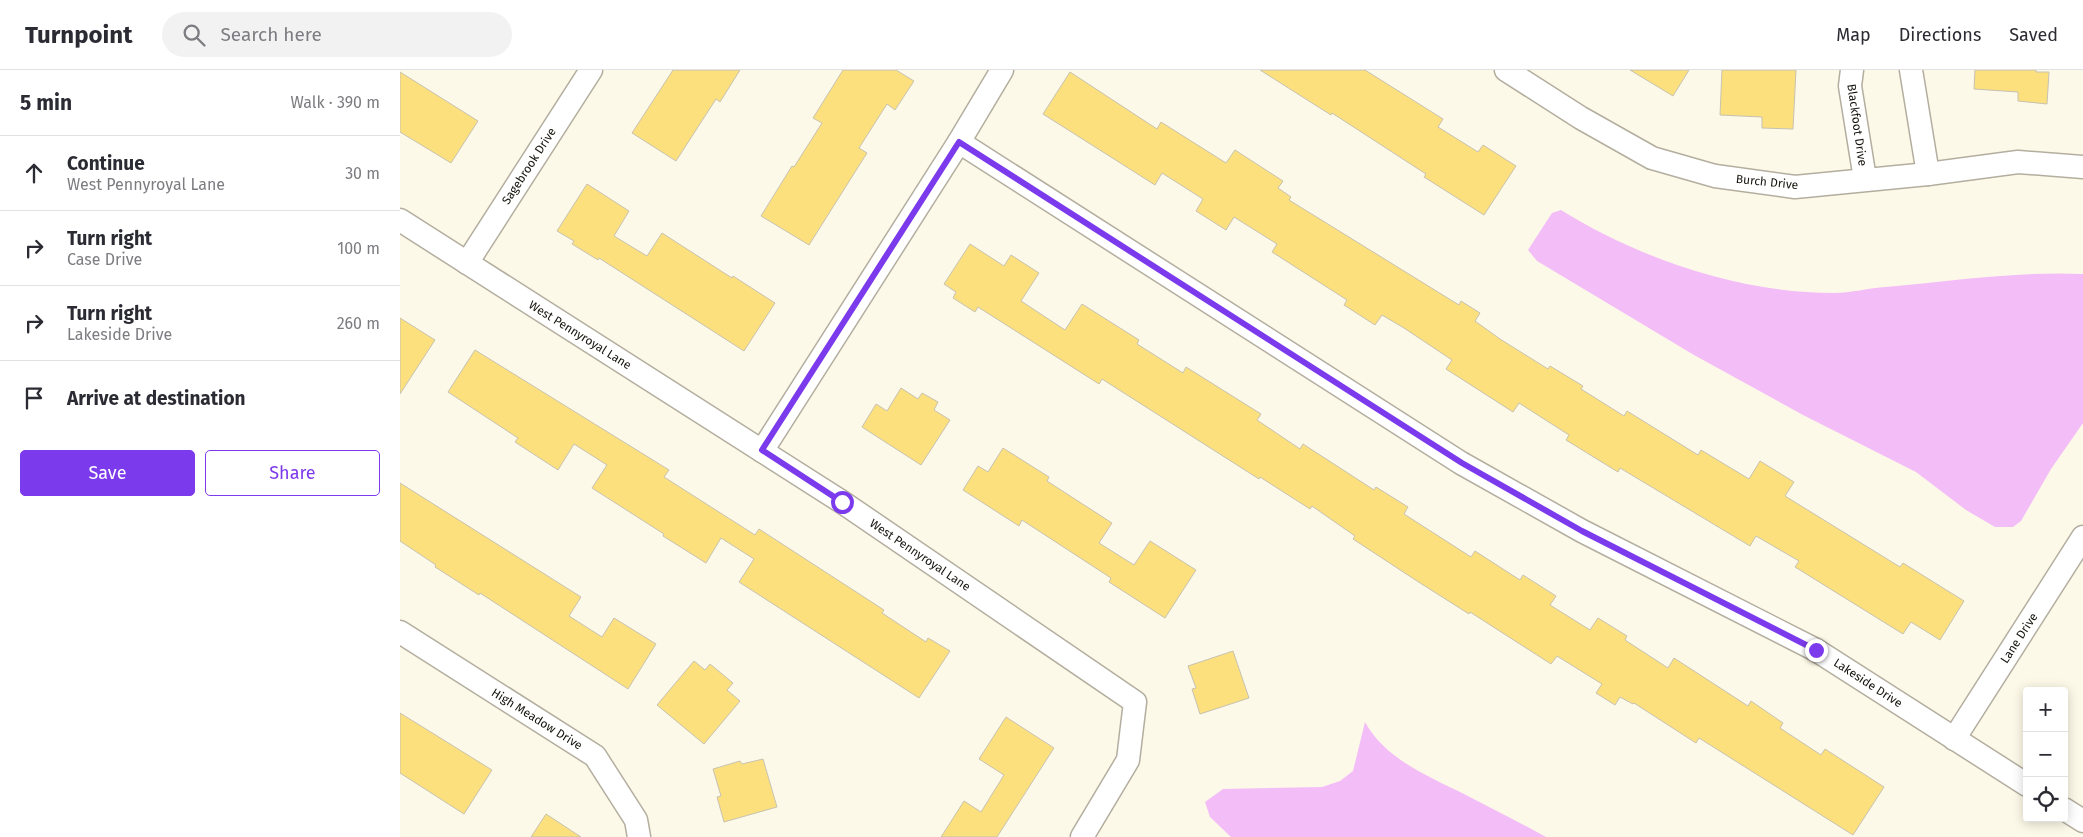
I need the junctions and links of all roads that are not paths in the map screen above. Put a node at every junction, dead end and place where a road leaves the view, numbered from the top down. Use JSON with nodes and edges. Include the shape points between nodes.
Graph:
{"nodes":[{"id":1,"x":591,"y":70,"type":"edge"},
{"id":2,"x":1002,"y":70,"type":"edge"},
{"id":3,"x":1506,"y":70,"type":"edge"},
{"id":4,"x":1852,"y":70,"type":"edge"},
{"id":5,"x":1911,"y":70,"type":"edge"},
{"id":6,"x":959,"y":142,"type":"junction"},
{"id":7,"x":2083,"y":167,"type":"edge"},
{"id":8,"x":1928,"y":174,"type":"junction"},
{"id":9,"x":1865,"y":179,"type":"junction"},
{"id":10,"x":400,"y":220,"type":"edge"},
{"id":11,"x":467,"y":263,"type":"junction"},
{"id":12,"x":762,"y":450,"type":"junction"},
{"id":13,"x":2083,"y":537,"type":"edge"},
{"id":14,"x":400,"y":632,"type":"edge"},
{"id":15,"x":1954,"y":739,"type":"junction"},
{"id":16,"x":2023,"y":782,"type":"edge"},
{"id":17,"x":2068,"y":812,"type":"edge"},
{"id":18,"x":2083,"y":821,"type":"edge"},
{"id":19,"x":639,"y":837,"type":"edge"},
{"id":20,"x":1082,"y":837,"type":"edge"}],
"edges":[{"from":1,"to":11,"type":"street","name":"Sagebrook Drive"},
{"from":2,"to":6,"type":"street"},
{"from":3,"to":9,"type":"street","name":"Burch Drive","via":[[1652,158],[1716,176],[1794,187]]},
{"from":4,"to":9,"type":"street","name":"Blackfoot Drive","via":[[1850,86]]},
{"from":5,"to":8,"type":"street"},
{"from":6,"to":12,"type":"street"},
{"from":6,"to":15,"type":"street","name":"Lakeside Drive","via":[[1462,463],[1582,531],[1816,650]]},
{"from":7,"to":8,"type":"street","name":"Burch Drive","via":[[2018,162]]},
{"from":8,"to":9,"type":"street","name":"Burch Drive"},
{"from":10,"to":11,"type":"street","name":"West Pennyroyal Lane"},
{"from":11,"to":12,"type":"street","name":"West Pennyroyal Lane"},
{"from":12,"to":20,"type":"street","name":"West Pennyroyal Lane","via":[[1135,702],[1128,760]]},
{"from":13,"to":15,"type":"street","name":"Lane Drive"},
{"from":14,"to":19,"type":"street","name":"High Meadow Drive","via":[[595,756],[636,820]]},
{"from":15,"to":16,"type":"street","name":"Lakeside Drive"},
{"from":17,"to":18,"type":"street"}]}
